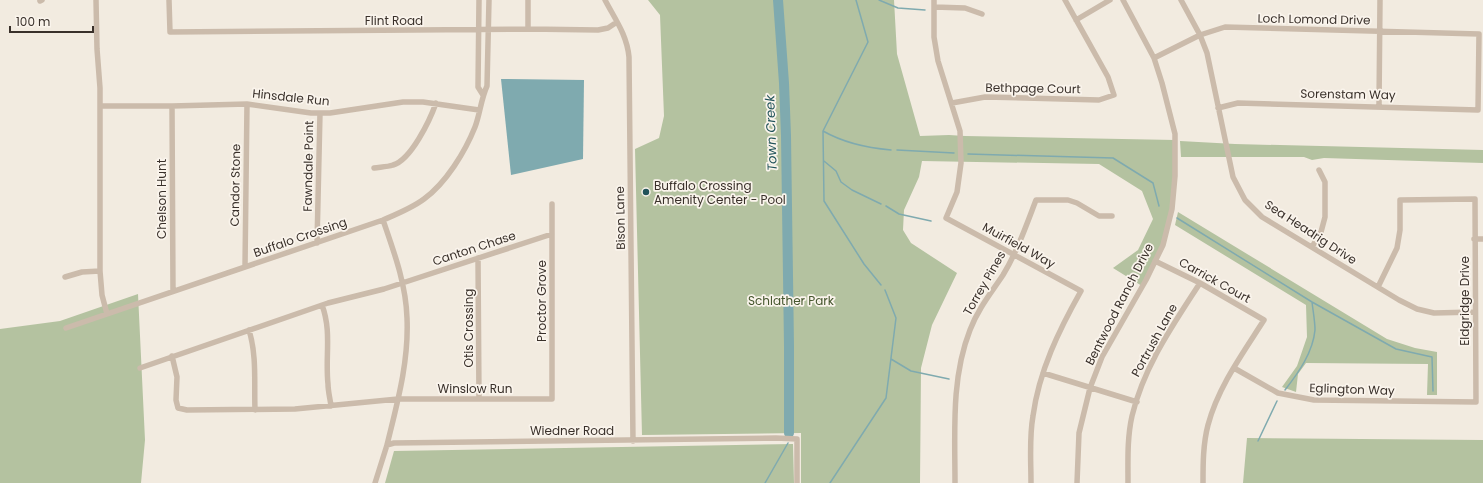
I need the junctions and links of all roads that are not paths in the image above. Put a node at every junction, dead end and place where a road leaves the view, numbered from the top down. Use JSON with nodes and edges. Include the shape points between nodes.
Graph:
{"nodes":[{"id":1,"x":96,"y":0,"type":"edge"},
{"id":2,"x":169,"y":0,"type":"edge"},
{"id":3,"x":479,"y":0,"type":"edge"},
{"id":4,"x":488,"y":0,"type":"edge"},
{"id":5,"x":528,"y":0,"type":"edge"},
{"id":6,"x":605,"y":0,"type":"edge"},
{"id":7,"x":934,"y":0,"type":"edge"},
{"id":8,"x":1065,"y":0,"type":"edge"},
{"id":9,"x":1110,"y":0,"type":"edge"},
{"id":10,"x":1123,"y":0,"type":"edge"},
{"id":11,"x":1181,"y":0,"type":"edge"},
{"id":12,"x":1380,"y":0,"type":"edge"},
{"id":13,"x":934,"y":7,"type":"junction"},
{"id":14,"x":982,"y":14,"type":"dead end"},
{"id":15,"x":1076,"y":20,"type":"junction"},
{"id":16,"x":617,"y":22,"type":"junction"},
{"id":17,"x":528,"y":29,"type":"junction"},
{"id":18,"x":479,"y":30,"type":"junction"},
{"id":19,"x":489,"y":30,"type":"junction"},
{"id":20,"x":1380,"y":31,"type":"junction"},
{"id":21,"x":1200,"y":35,"type":"junction"},
{"id":22,"x":1154,"y":58,"type":"junction"},
{"id":23,"x":1481,"y":68,"type":"edge"},
{"id":24,"x":483,"y":95,"type":"junction"},
{"id":25,"x":436,"y":103,"type":"junction"},
{"id":26,"x":952,"y":103,"type":"junction"},
{"id":27,"x":247,"y":104,"type":"junction"},
{"id":28,"x":100,"y":106,"type":"junction"},
{"id":29,"x":172,"y":106,"type":"junction"},
{"id":30,"x":1379,"y":106,"type":"junction"},
{"id":31,"x":1218,"y":108,"type":"junction"},
{"id":32,"x":479,"y":110,"type":"junction"},
{"id":33,"x":320,"y":113,"type":"junction"},
{"id":34,"x":374,"y":168,"type":"dead end"},
{"id":35,"x":1319,"y":170,"type":"dead end"},
{"id":36,"x":552,"y":204,"type":"dead end"},
{"id":37,"x":1112,"y":216,"type":"dead end"},
{"id":38,"x":383,"y":220,"type":"junction"},
{"id":39,"x":552,"y":234,"type":"junction"},
{"id":40,"x":1474,"y":239,"type":"junction"},
{"id":41,"x":1483,"y":239,"type":"edge"},
{"id":42,"x":317,"y":243,"type":"junction"},
{"id":43,"x":1312,"y":247,"type":"junction"},
{"id":44,"x":1014,"y":254,"type":"junction"},
{"id":45,"x":478,"y":258,"type":"junction"},
{"id":46,"x":1155,"y":261,"type":"junction"},
{"id":47,"x":245,"y":267,"type":"junction"},
{"id":48,"x":100,"y":271,"type":"junction"},
{"id":49,"x":65,"y":277,"type":"dead end"},
{"id":50,"x":402,"y":283,"type":"junction"},
{"id":51,"x":1200,"y":283,"type":"junction"},
{"id":52,"x":1378,"y":287,"type":"junction"},
{"id":53,"x":173,"y":291,"type":"junction"},
{"id":54,"x":322,"y":305,"type":"junction"},
{"id":55,"x":1475,"y":312,"type":"junction"},
{"id":56,"x":107,"y":314,"type":"junction"},
{"id":57,"x":66,"y":328,"type":"dead end"},
{"id":58,"x":249,"y":330,"type":"junction"},
{"id":59,"x":172,"y":356,"type":"junction"},
{"id":60,"x":140,"y":368,"type":"dead end"},
{"id":61,"x":1234,"y":368,"type":"junction"},
{"id":62,"x":1043,"y":373,"type":"junction"},
{"id":63,"x":1090,"y":388,"type":"junction"},
{"id":64,"x":398,"y":399,"type":"junction"},
{"id":65,"x":479,"y":399,"type":"junction"},
{"id":66,"x":552,"y":399,"type":"joint"},
{"id":67,"x":1137,"y":402,"type":"junction"},
{"id":68,"x":1476,"y":402,"type":"joint"},
{"id":69,"x":331,"y":406,"type":"junction"},
{"id":70,"x":255,"y":410,"type":"junction"},
{"id":71,"x":633,"y":441,"type":"junction"},
{"id":72,"x":387,"y":445,"type":"junction"},
{"id":73,"x":375,"y":483,"type":"edge"},
{"id":74,"x":797,"y":483,"type":"edge"},
{"id":75,"x":955,"y":483,"type":"edge"},
{"id":76,"x":1031,"y":483,"type":"edge"},
{"id":77,"x":1077,"y":483,"type":"edge"},
{"id":78,"x":1128,"y":483,"type":"edge"},
{"id":79,"x":1203,"y":483,"type":"edge"}],
"edges":[{"from":1,"to":28,"type":"street"},
{"from":2,"to":18,"type":"street","name":"Flint Road","via":[[170,32]]},
{"from":3,"to":18,"type":"street","name":"Buffalo Crossing"},
{"from":4,"to":19,"type":"street","name":"Buffalo Crossing"},
{"from":5,"to":17,"type":"street"},
{"from":6,"to":16,"type":"street","name":"Bison Lane"},
{"from":7,"to":13,"type":"street"},
{"from":8,"to":15,"type":"street"},
{"from":9,"to":15,"type":"street"},
{"from":10,"to":22,"type":"street","name":"Bentwood Ranch Drive"},
{"from":11,"to":21,"type":"street","name":"Sea Headrig Drive"},
{"from":12,"to":20,"type":"street"},
{"from":13,"to":14,"type":"street","via":[[965,8]]},
{"from":13,"to":26,"type":"street","via":[[934,37],[938,61]]},
{"from":15,"to":26,"type":"street","name":"Bethpage Court","via":[[1108,77],[1114,95],[1099,100],[985,97]]},
{"from":16,"to":17,"type":"street","name":"Flint Road","via":[[608,28],[598,30]]},
{"from":16,"to":71,"type":"street","name":"Bison Lane","via":[[626,40],[629,57]]},
{"from":17,"to":19,"type":"street","name":"Flint Road"},
{"from":18,"to":19,"type":"street","name":"Flint Road"},
{"from":18,"to":24,"type":"street","name":"Buffalo Crossing","via":[[478,87]]},
{"from":19,"to":24,"type":"street","name":"Buffalo Crossing","via":[[487,86]]},
{"from":20,"to":21,"type":"street","name":"Loch Lomond Drive","via":[[1225,27]]},
{"from":20,"to":23,"type":"street","name":"Loch Lomond Drive","via":[[1480,34]]},
{"from":20,"to":30,"type":"street"},
{"from":21,"to":22,"type":"street","name":"Loch Lomond Drive"},
{"from":21,"to":31,"type":"street","name":"Sea Headrig Drive","via":[[1207,53]]},
{"from":22,"to":46,"type":"street","name":"Bentwood Ranch Drive","via":[[1175,134],[1172,209],[1163,245]]},
{"from":23,"to":30,"type":"street","name":"Sorenstam Way","via":[[1478,110]]},
{"from":24,"to":32,"type":"street","name":"Buffalo Crossing"},
{"from":25,"to":32,"type":"street","name":"Hinsdale Run"},
{"from":25,"to":33,"type":"street","name":"Hinsdale Run","via":[[403,102]]},
{"from":25,"to":34,"type":"street","via":[[421,136],[408,153],[394,165]]},
{"from":26,"to":44,"type":"street","name":"Muirfield Way","via":[[960,131],[961,163],[957,192],[946,218]]},
{"from":27,"to":29,"type":"street","name":"Hinsdale Run"},
{"from":27,"to":33,"type":"street","name":"Hinsdale Run"},
{"from":27,"to":47,"type":"street","name":"Candor Stone"},
{"from":28,"to":29,"type":"street","name":"Hinsdale Run"},
{"from":28,"to":48,"type":"street"},
{"from":29,"to":53,"type":"street","name":"Chelson Hunt"},
{"from":30,"to":31,"type":"street","name":"Sorenstam Way","via":[[1238,103]]},
{"from":31,"to":43,"type":"street","name":"Sea Headrig Drive","via":[[1232,177],[1245,200],[1262,217]]},
{"from":32,"to":38,"type":"street","name":"Buffalo Crossing","via":[[465,148],[444,180],[424,199]]},
{"from":33,"to":42,"type":"street","name":"Fawndale Point"},
{"from":35,"to":43,"type":"street","via":[[1325,182],[1324,217],[1321,232]]},
{"from":36,"to":39,"type":"street","name":"Proctor Grove"},
{"from":37,"to":44,"type":"street","name":"Torrey Pines","via":[[1099,216],[1068,200],[1036,200]]},
{"from":38,"to":42,"type":"street","name":"Buffalo Crossing"},
{"from":38,"to":50,"type":"street"},
{"from":39,"to":45,"type":"street","name":"Canton Chase"},
{"from":39,"to":66,"type":"street","name":"Proctor Grove"},
{"from":40,"to":41,"type":"street"},
{"from":40,"to":52,"type":"street","name":"Eldgridge Drive","via":[[1475,199],[1400,200],[1397,248]]},
{"from":40,"to":55,"type":"street","name":"Eldgridge Drive"},
{"from":42,"to":47,"type":"street","name":"Buffalo Crossing"},
{"from":43,"to":52,"type":"street","name":"Sea Headrig Drive"},
{"from":44,"to":62,"type":"street","name":"Muirfield Way","via":[[1081,291],[1064,320]]},
{"from":44,"to":75,"type":"street","name":"Torrey Pines","via":[[984,302],[970,329],[962,353],[956,385]]},
{"from":45,"to":50,"type":"street","name":"Canton Chase"},
{"from":45,"to":65,"type":"street","name":"Otis Crossing"},
{"from":46,"to":51,"type":"street","name":"Carrick Court"},
{"from":46,"to":63,"type":"street","name":"Bentwood Ranch Drive","via":[[1102,357]]},
{"from":47,"to":53,"type":"street","name":"Buffalo Crossing"},
{"from":48,"to":49,"type":"street","via":[[82,272]]},
{"from":48,"to":56,"type":"street"},
{"from":50,"to":54,"type":"street","name":"Canton Chase"},
{"from":50,"to":64,"type":"street","via":[[407,318],[406,353]]},
{"from":51,"to":61,"type":"street","name":"Carrick Court","via":[[1264,320]]},
{"from":51,"to":67,"type":"street","name":"Portrush Lane","via":[[1152,361]]},
{"from":52,"to":55,"type":"street","name":"Sea Headrig Drive","via":[[1417,309],[1434,314]]},
{"from":53,"to":56,"type":"street","name":"Buffalo Crossing"},
{"from":54,"to":58,"type":"street","name":"Canton Chase"},
{"from":54,"to":69,"type":"street","via":[[327,317],[328,384]]},
{"from":55,"to":68,"type":"street","name":"Eldgridge Drive"},
{"from":56,"to":57,"type":"street","name":"Buffalo Crossing"},
{"from":58,"to":59,"type":"street","name":"Canton Chase"},
{"from":58,"to":70,"type":"street","via":[[254,354]]},
{"from":59,"to":60,"type":"street","name":"Canton Chase"},
{"from":59,"to":70,"type":"street","name":"Winslow Run","via":[[177,377],[178,408]]},
{"from":61,"to":68,"type":"street","name":"Eglington Way","via":[[1278,393],[1314,400]]},
{"from":61,"to":79,"type":"street","via":[[1215,403],[1208,426]]},
{"from":62,"to":63,"type":"street"},
{"from":62,"to":76,"type":"street","via":[[1033,416]]},
{"from":63,"to":67,"type":"street"},
{"from":63,"to":77,"type":"street","name":"Bentwood Ranch Drive","via":[[1079,433]]},
{"from":64,"to":65,"type":"street","name":"Winslow Run"},
{"from":64,"to":69,"type":"street","name":"Winslow Run"},
{"from":64,"to":72,"type":"street"},
{"from":65,"to":66,"type":"street","name":"Winslow Run"},
{"from":67,"to":78,"type":"street","name":"Portrush Lane","via":[[1128,443]]},
{"from":69,"to":70,"type":"street","name":"Winslow Run"},
{"from":71,"to":72,"type":"street","name":"Wiedner Road","via":[[408,442]]},
{"from":71,"to":74,"type":"street","name":"Wiedner Road","via":[[796,439]]},
{"from":72,"to":73,"type":"street"}]}
